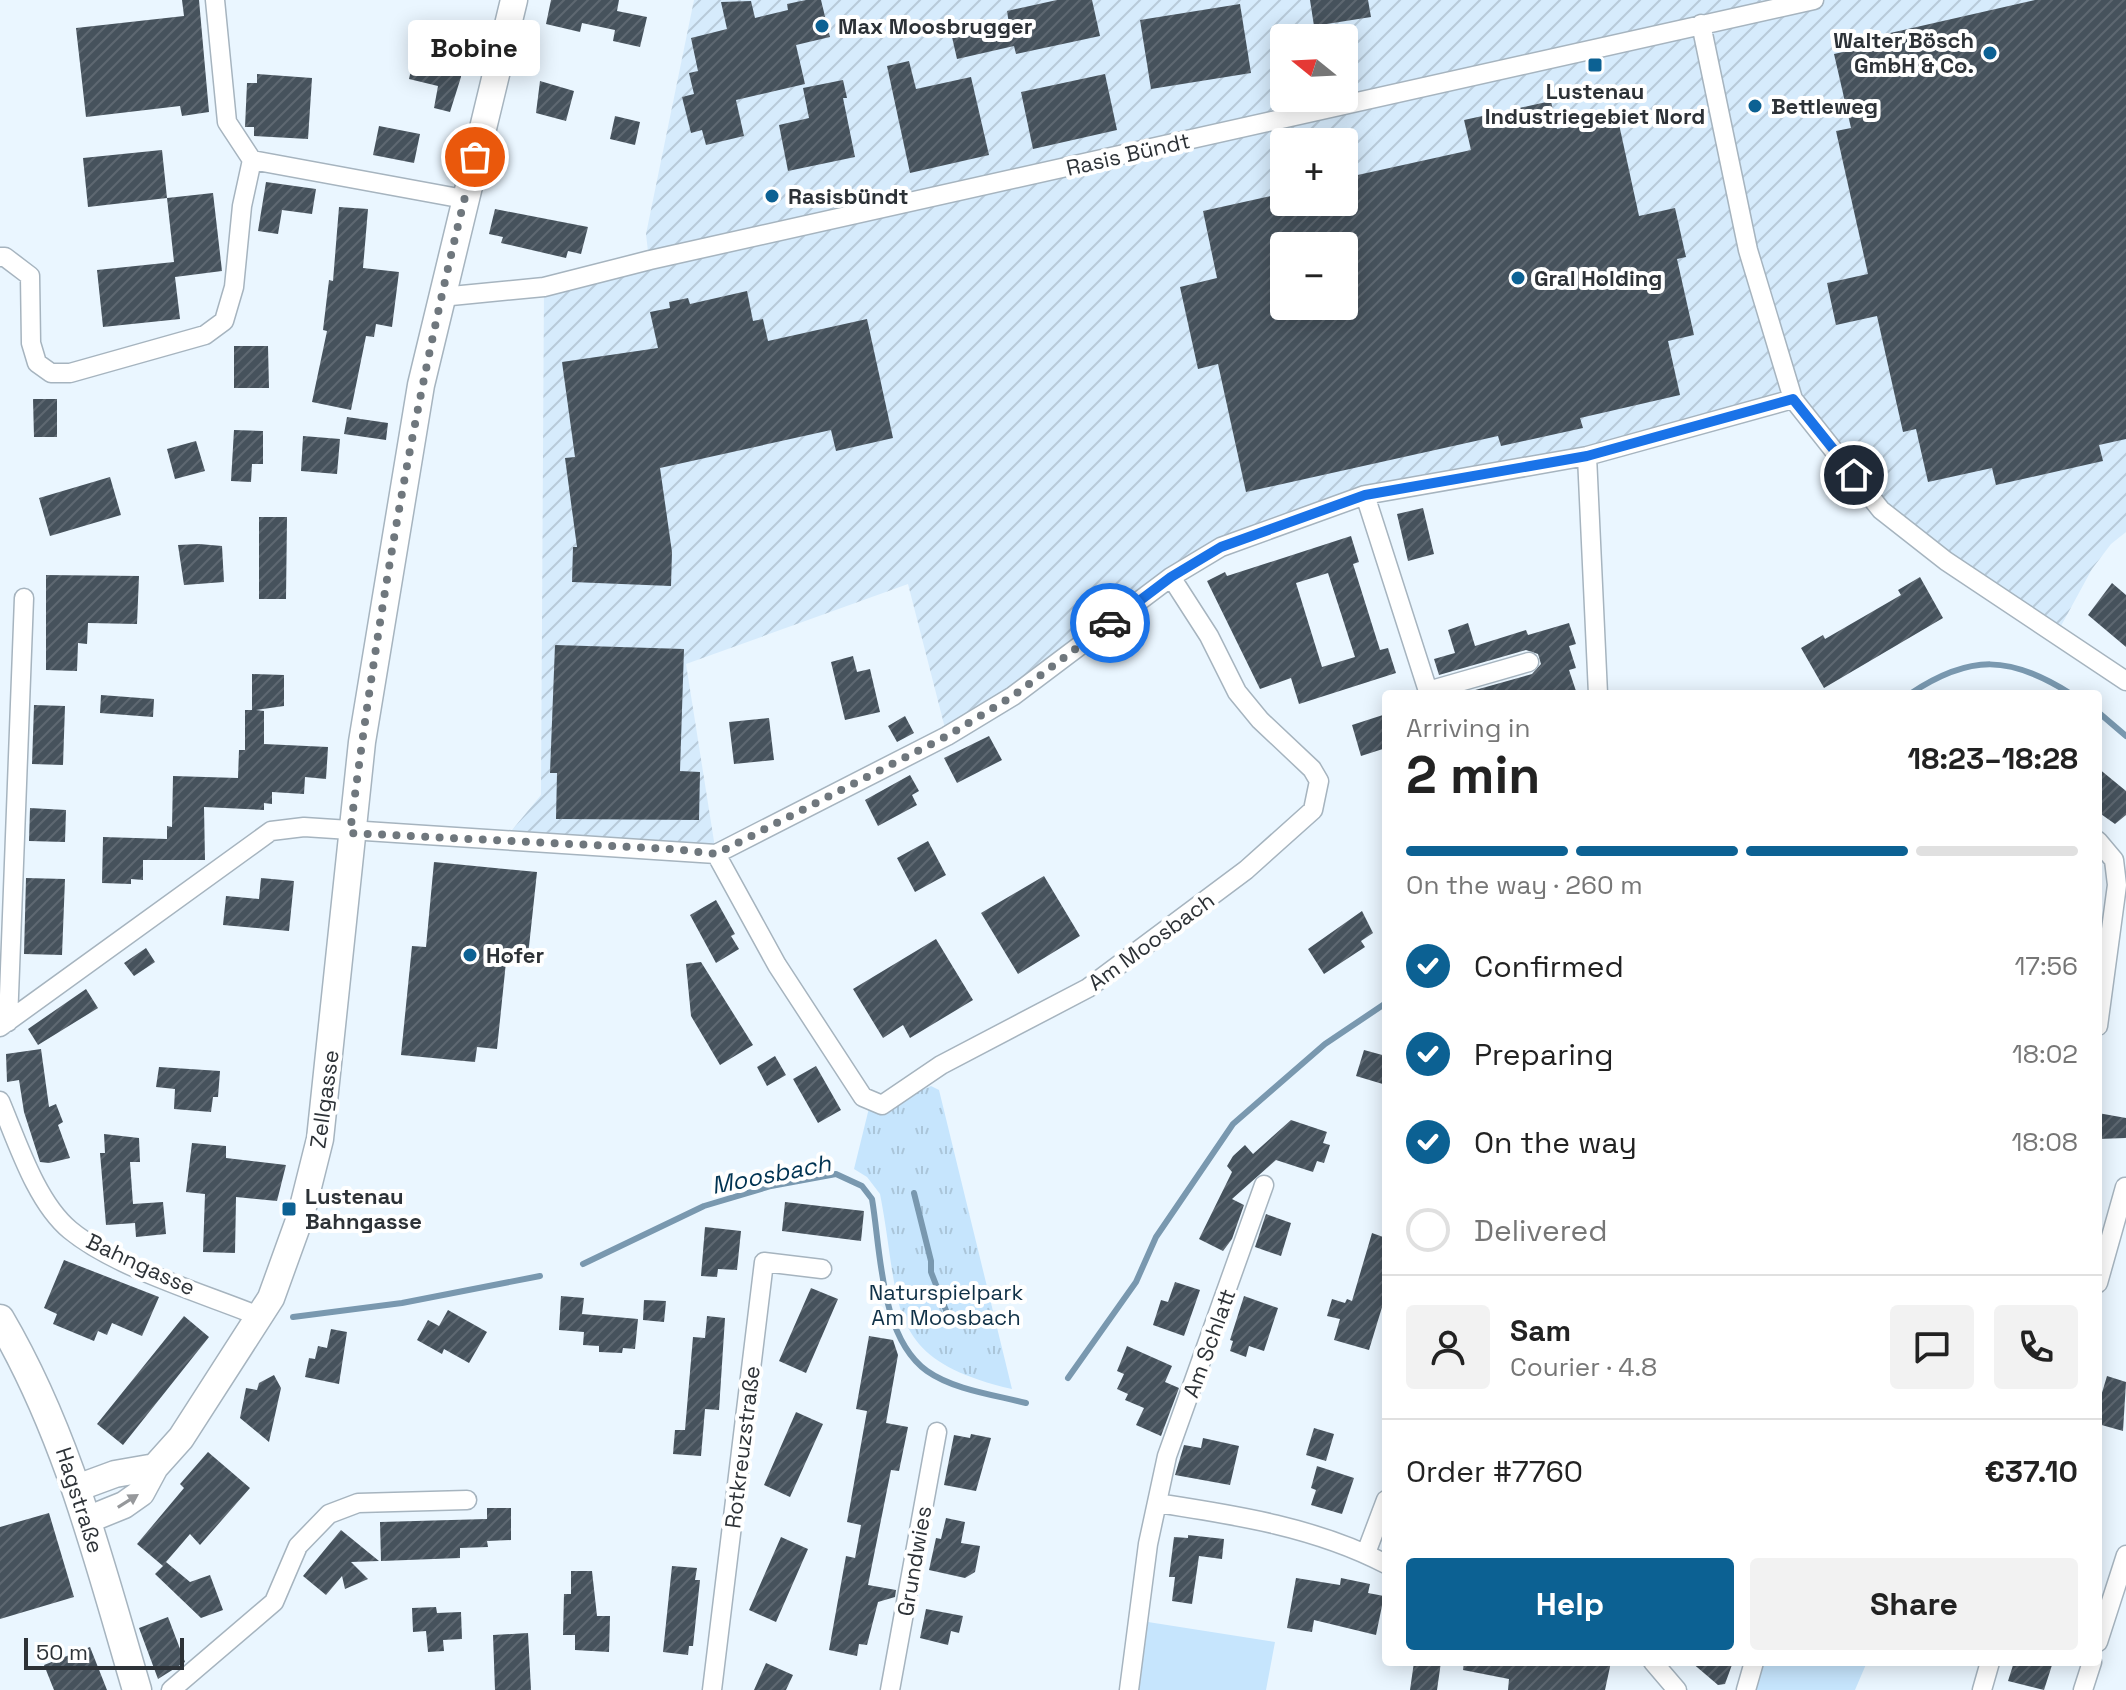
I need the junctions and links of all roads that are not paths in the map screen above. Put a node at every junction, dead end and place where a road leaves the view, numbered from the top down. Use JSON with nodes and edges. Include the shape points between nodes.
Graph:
{"nodes":[{"id":1,"x":215,"y":0,"type":"edge"},
{"id":2,"x":514,"y":0,"type":"edge"},
{"id":3,"x":1814,"y":0,"type":"edge"},
{"id":4,"x":1701,"y":24,"type":"junction"},
{"id":5,"x":252,"y":160,"type":"junction"},
{"id":6,"x":464,"y":199,"type":"junction"},
{"id":7,"x":0,"y":257,"type":"edge"},
{"id":8,"x":441,"y":297,"type":"junction"},
{"id":9,"x":1793,"y":399,"type":"junction"},
{"id":10,"x":1587,"y":456,"type":"junction"},
{"id":11,"x":1365,"y":495,"type":"junction"},
{"id":12,"x":1171,"y":577,"type":"junction"},
{"id":13,"x":24,"y":598,"type":"dead end"},
{"id":14,"x":1529,"y":662,"type":"dead end"},
{"id":15,"x":2126,"y":681,"type":"edge"},
{"id":16,"x":1428,"y":690,"type":"edge"},
{"id":17,"x":1431,"y":690,"type":"edge"},
{"id":18,"x":1598,"y":690,"type":"edge"},
{"id":19,"x":350,"y":833,"type":"junction"},
{"id":20,"x":2102,"y":846,"type":"edge"},
{"id":21,"x":716,"y":854,"type":"junction"},
{"id":22,"x":2102,"y":996,"type":"edge"},
{"id":23,"x":4,"y":1024,"type":"edge"},
{"id":24,"x":0,"y":1101,"type":"edge"},
{"id":25,"x":1264,"y":1185,"type":"dead end"},
{"id":26,"x":2125,"y":1187,"type":"edge"},
{"id":27,"x":822,"y":1269,"type":"dead end"},
{"id":28,"x":2102,"y":1269,"type":"edge"},
{"id":29,"x":261,"y":1317,"type":"junction"},
{"id":30,"x":0,"y":1319,"type":"edge"},
{"id":31,"x":937,"y":1432,"type":"dead end"},
{"id":32,"x":155,"y":1467,"type":"junction"},
{"id":33,"x":77,"y":1488,"type":"junction"},
{"id":34,"x":467,"y":1500,"type":"dead end"},
{"id":35,"x":1157,"y":1503,"type":"junction"},
{"id":36,"x":1382,"y":1511,"type":"edge"},
{"id":37,"x":87,"y":1520,"type":"junction"},
{"id":38,"x":1366,"y":1553,"type":"junction"},
{"id":39,"x":2126,"y":1555,"type":"edge"},
{"id":40,"x":1382,"y":1562,"type":"edge"},
{"id":41,"x":2102,"y":1630,"type":"edge"},
{"id":42,"x":1656,"y":1666,"type":"edge"},
{"id":43,"x":1753,"y":1666,"type":"edge"},
{"id":44,"x":1989,"y":1666,"type":"edge"},
{"id":45,"x":2091,"y":1666,"type":"edge"},
{"id":46,"x":137,"y":1690,"type":"edge"},
{"id":47,"x":171,"y":1690,"type":"edge"},
{"id":48,"x":712,"y":1690,"type":"edge"},
{"id":49,"x":890,"y":1690,"type":"edge"},
{"id":50,"x":1129,"y":1690,"type":"edge"},
{"id":51,"x":1677,"y":1690,"type":"edge"},
{"id":52,"x":1746,"y":1690,"type":"edge"},
{"id":53,"x":1982,"y":1690,"type":"edge"},
{"id":54,"x":2083,"y":1690,"type":"edge"}],
"edges":[{"from":1,"to":5,"type":"street","via":[[227,122]]},
{"from":2,"to":6,"type":"main road","name":"Zellgasse"},
{"from":3,"to":4,"type":"street","name":"Rasis Bündt"},
{"from":4,"to":8,"type":"street","name":"Rasis Bündt","via":[[544,287]]},
{"from":4,"to":9,"type":"street","via":[[1748,250]]},
{"from":5,"to":6,"type":"street"},
{"from":5,"to":7,"type":"street","via":[[234,287],[224,321],[205,335],[70,373],[51,373],[37,363],[31,343],[30,276]]},
{"from":6,"to":8,"type":"main road","name":"Zellgasse"},
{"from":8,"to":19,"type":"main road","name":"Zellgasse","via":[[376,644]]},
{"from":9,"to":10,"type":"street"},
{"from":9,"to":15,"type":"street","via":[[1881,510],[1946,561]]},
{"from":10,"to":11,"type":"street"},
{"from":10,"to":18,"type":"street"},
{"from":11,"to":12,"type":"street","via":[[1221,547]]},
{"from":11,"to":16,"type":"street"},
{"from":12,"to":21,"type":"street","via":[[1013,696],[947,736]]},
{"from":12,"to":21,"type":"street","name":"Am Moosbach","via":[[1237,692],[1319,781],[1313,810],[1246,870],[1088,988],[941,1065],[882,1105],[863,1097],[777,965]]},
{"from":13,"to":23,"type":"street"},
{"from":14,"to":17,"type":"street"},
{"from":19,"to":21,"type":"street"},
{"from":19,"to":23,"type":"street","via":[[304,827],[271,831]]},
{"from":19,"to":29,"type":"main road","name":"Zellgasse","via":[[320,1139],[301,1215]]},
{"from":20,"to":22,"type":"street","via":[[2114,860],[2117,885]]},
{"from":24,"to":29,"type":"street","name":"Bahngasse","via":[[36,1184],[69,1229],[110,1255]]},
{"from":25,"to":35,"type":"street","name":"Am Schlatt","via":[[1180,1419]]},
{"from":26,"to":28,"type":"street"},
{"from":27,"to":48,"type":"street","name":"Rotkreuzstraße","via":[[764,1262]]},
{"from":29,"to":32,"type":"main road","name":"Zellgasse","via":[[181,1438]]},
{"from":30,"to":33,"type":"main road","name":"Hagstraße","via":[[29,1368]]},
{"from":31,"to":49,"type":"street","name":"Grundwies"},
{"from":32,"to":33,"type":"main road"},
{"from":37,"to":32,"type":"main road","name":"Zellgasse","one_way":true,"via":[[141,1493]]},
{"from":33,"to":37,"type":"main road","name":"Hagstraße"},
{"from":34,"to":47,"type":"street","via":[[358,1503],[329,1514],[298,1546],[274,1602]]},
{"from":35,"to":38,"type":"street","via":[[1284,1526]]},
{"from":35,"to":50,"type":"street","name":"Am Schlatt"},
{"from":36,"to":38,"type":"street"},
{"from":37,"to":46,"type":"main road","name":"Hagstraße"},
{"from":38,"to":40,"type":"street"},
{"from":39,"to":41,"type":"street"},
{"from":42,"to":51,"type":"street"},
{"from":43,"to":52,"type":"street"},
{"from":44,"to":53,"type":"street"},
{"from":45,"to":54,"type":"street"}]}
